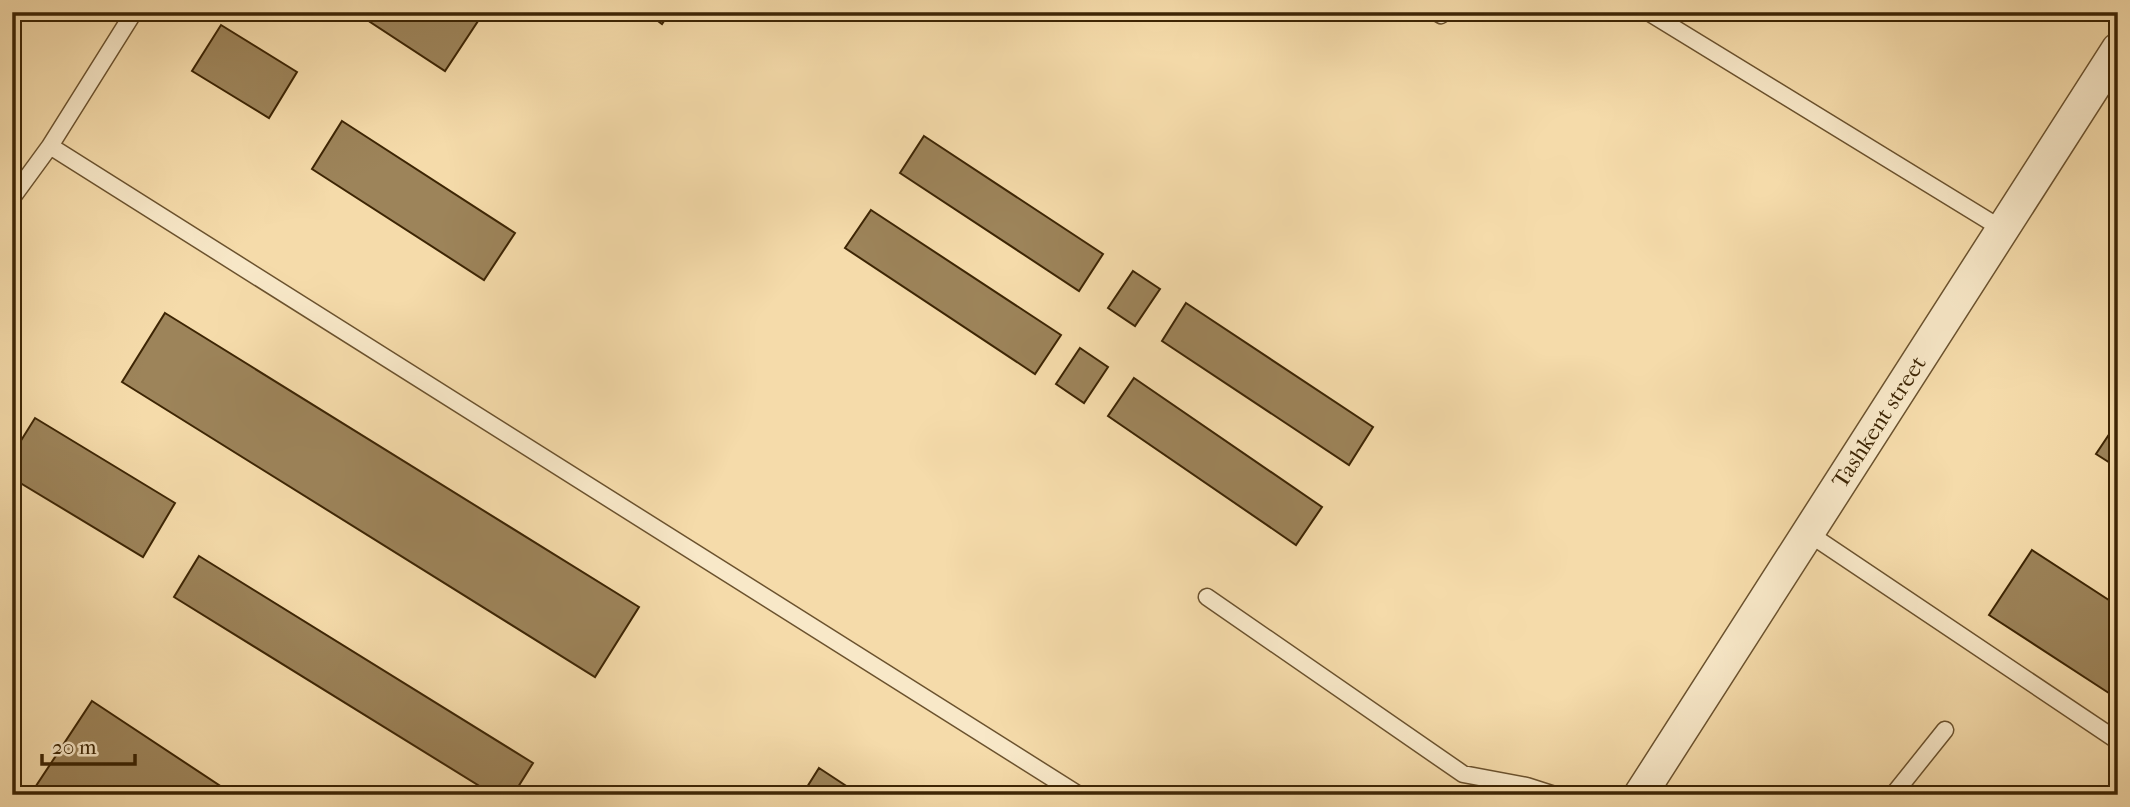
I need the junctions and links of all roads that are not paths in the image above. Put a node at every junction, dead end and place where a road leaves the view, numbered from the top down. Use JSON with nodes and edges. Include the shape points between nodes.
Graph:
{"nodes":[{"id":1,"x":134,"y":12,"type":"edge"},
{"id":2,"x":1436,"y":12,"type":"edge"},
{"id":3,"x":1445,"y":12,"type":"edge"},
{"id":4,"x":1648,"y":12,"type":"edge"},
{"id":5,"x":2118,"y":49,"type":"edge"},
{"id":6,"x":50,"y":146,"type":"junction"},
{"id":7,"x":12,"y":198,"type":"edge"},
{"id":8,"x":2003,"y":229,"type":"junction"},
{"id":9,"x":1808,"y":533,"type":"junction"},
{"id":10,"x":1207,"y":597,"type":"dead end"},
{"id":11,"x":1945,"y":730,"type":"dead end"},
{"id":12,"x":2118,"y":741,"type":"edge"},
{"id":13,"x":1079,"y":795,"type":"edge"},
{"id":14,"x":1555,"y":795,"type":"edge"},
{"id":15,"x":1640,"y":795,"type":"edge"},
{"id":16,"x":1893,"y":795,"type":"edge"}],
"edges":[{"from":1,"to":6,"type":"lane"},
{"from":2,"to":3,"type":"lane"},
{"from":4,"to":8,"type":"lane"},
{"from":5,"to":8,"type":"street","name":"Tashkent street"},
{"from":6,"to":7,"type":"lane"},
{"from":6,"to":13,"type":"lane"},
{"from":8,"to":9,"type":"street","name":"Tashkent street"},
{"from":9,"to":12,"type":"lane"},
{"from":9,"to":15,"type":"street","name":"Tashkent street"},
{"from":10,"to":14,"type":"lane","via":[[1463,774]]},
{"from":11,"to":16,"type":"lane"}]}
